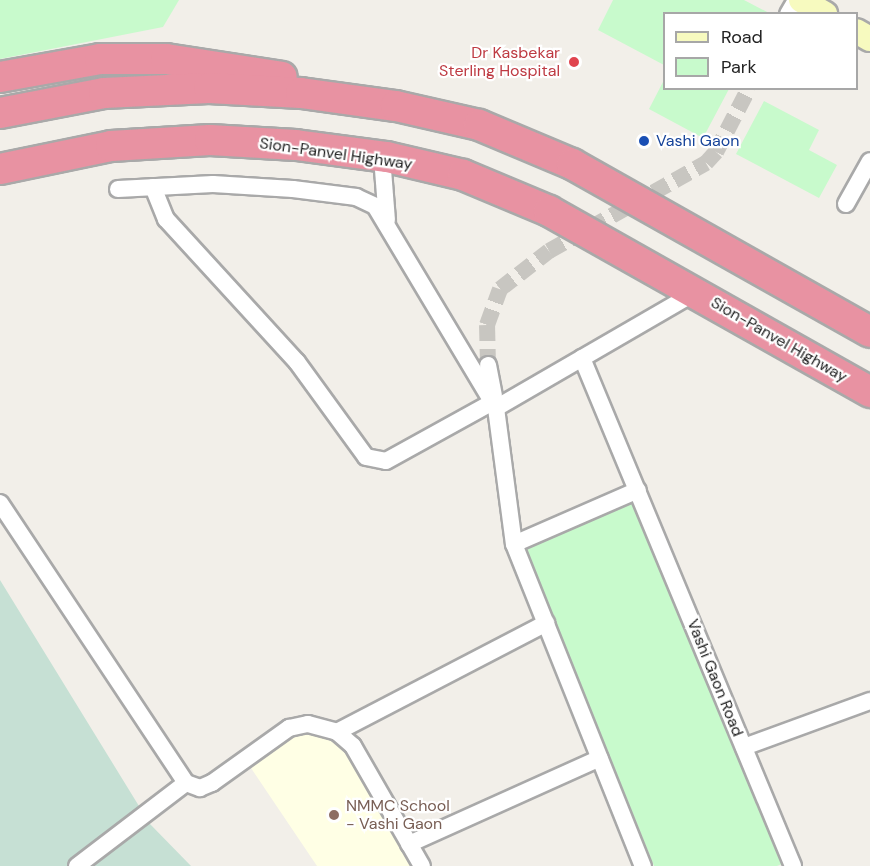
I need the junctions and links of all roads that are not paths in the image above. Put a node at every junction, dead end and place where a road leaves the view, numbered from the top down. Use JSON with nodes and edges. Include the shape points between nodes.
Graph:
{"nodes":[{"id":1,"x":801,"y":0,"type":"edge"},
{"id":2,"x":822,"y":12,"type":"edge"},
{"id":3,"x":0,"y":77,"type":"edge"},
{"id":4,"x":396,"y":106,"type":"junction"},
{"id":5,"x":0,"y":113,"type":"edge"},
{"id":6,"x":382,"y":157,"type":"junction"},
{"id":7,"x":870,"y":161,"type":"edge"},
{"id":8,"x":0,"y":169,"type":"edge"},
{"id":9,"x":153,"y":187,"type":"junction"},
{"id":10,"x":118,"y":189,"type":"dead end"},
{"id":11,"x":846,"y":204,"type":"dead end"},
{"id":12,"x":388,"y":224,"type":"junction"},
{"id":13,"x":696,"y":292,"type":"junction"},
{"id":14,"x":870,"y":332,"type":"edge"},
{"id":15,"x":582,"y":358,"type":"junction"},
{"id":16,"x":489,"y":365,"type":"tunnel mouth"},
{"id":17,"x":870,"y":392,"type":"edge"},
{"id":18,"x":495,"y":405,"type":"junction"},
{"id":19,"x":638,"y":490,"type":"junction"},
{"id":20,"x":0,"y":503,"type":"edge"},
{"id":21,"x":514,"y":544,"type":"junction"},
{"id":22,"x":546,"y":623,"type":"junction"},
{"id":23,"x":870,"y":700,"type":"edge"},
{"id":24,"x":337,"y":732,"type":"junction"},
{"id":25,"x":744,"y":747,"type":"junction"},
{"id":26,"x":600,"y":758,"type":"junction"},
{"id":27,"x":186,"y":783,"type":"junction"},
{"id":28,"x":409,"y":844,"type":"junction"},
{"id":29,"x":77,"y":866,"type":"edge"},
{"id":30,"x":422,"y":866,"type":"edge"},
{"id":31,"x":643,"y":866,"type":"edge"},
{"id":32,"x":793,"y":866,"type":"edge"}],
"edges":[{"from":1,"to":2,"type":"street"},
{"from":3,"to":4,"type":"highway","via":[[100,59],[166,59],[233,66]]},
{"from":4,"to":5,"type":"highway","via":[[301,93],[210,88],[105,93]]},
{"from":4,"to":14,"type":"highway","via":[[479,125],[572,164]]},
{"from":6,"to":8,"type":"highway","name":"Sion-Panvel Highway","via":[[296,145],[210,140],[111,146]]},
{"from":6,"to":12,"type":"street"},
{"from":6,"to":13,"type":"highway","name":"Sion-Panvel Highway","via":[[463,175],[549,211]]},
{"from":7,"to":11,"type":"street"},
{"from":9,"to":10,"type":"street"},
{"from":9,"to":12,"type":"street","via":[[213,184],[356,197],[375,206]]},
{"from":9,"to":18,"type":"street","via":[[166,219],[297,362],[366,457],[386,461]]},
{"from":12,"to":18,"type":"street"},
{"from":13,"to":15,"type":"street"},
{"from":13,"to":17,"type":"highway","name":"Sion-Panvel Highway"},
{"from":15,"to":18,"type":"street"},
{"from":15,"to":19,"type":"street","name":"Vashi Gaon Road"},
{"from":16,"to":18,"type":"street"},
{"from":18,"to":21,"type":"street"},
{"from":19,"to":21,"type":"street"},
{"from":19,"to":25,"type":"street","name":"Vashi Gaon Road"},
{"from":20,"to":27,"type":"street"},
{"from":21,"to":22,"type":"street"},
{"from":22,"to":24,"type":"street"},
{"from":22,"to":26,"type":"street"},
{"from":23,"to":25,"type":"street"},
{"from":24,"to":27,"type":"street","via":[[308,724],[289,728],[212,783],[200,788]]},
{"from":24,"to":28,"type":"street","via":[[353,746]]},
{"from":25,"to":32,"type":"street","name":"Vashi Gaon Road"},
{"from":26,"to":28,"type":"street"},
{"from":26,"to":31,"type":"street"},
{"from":27,"to":29,"type":"street"},
{"from":28,"to":30,"type":"street"}]}
